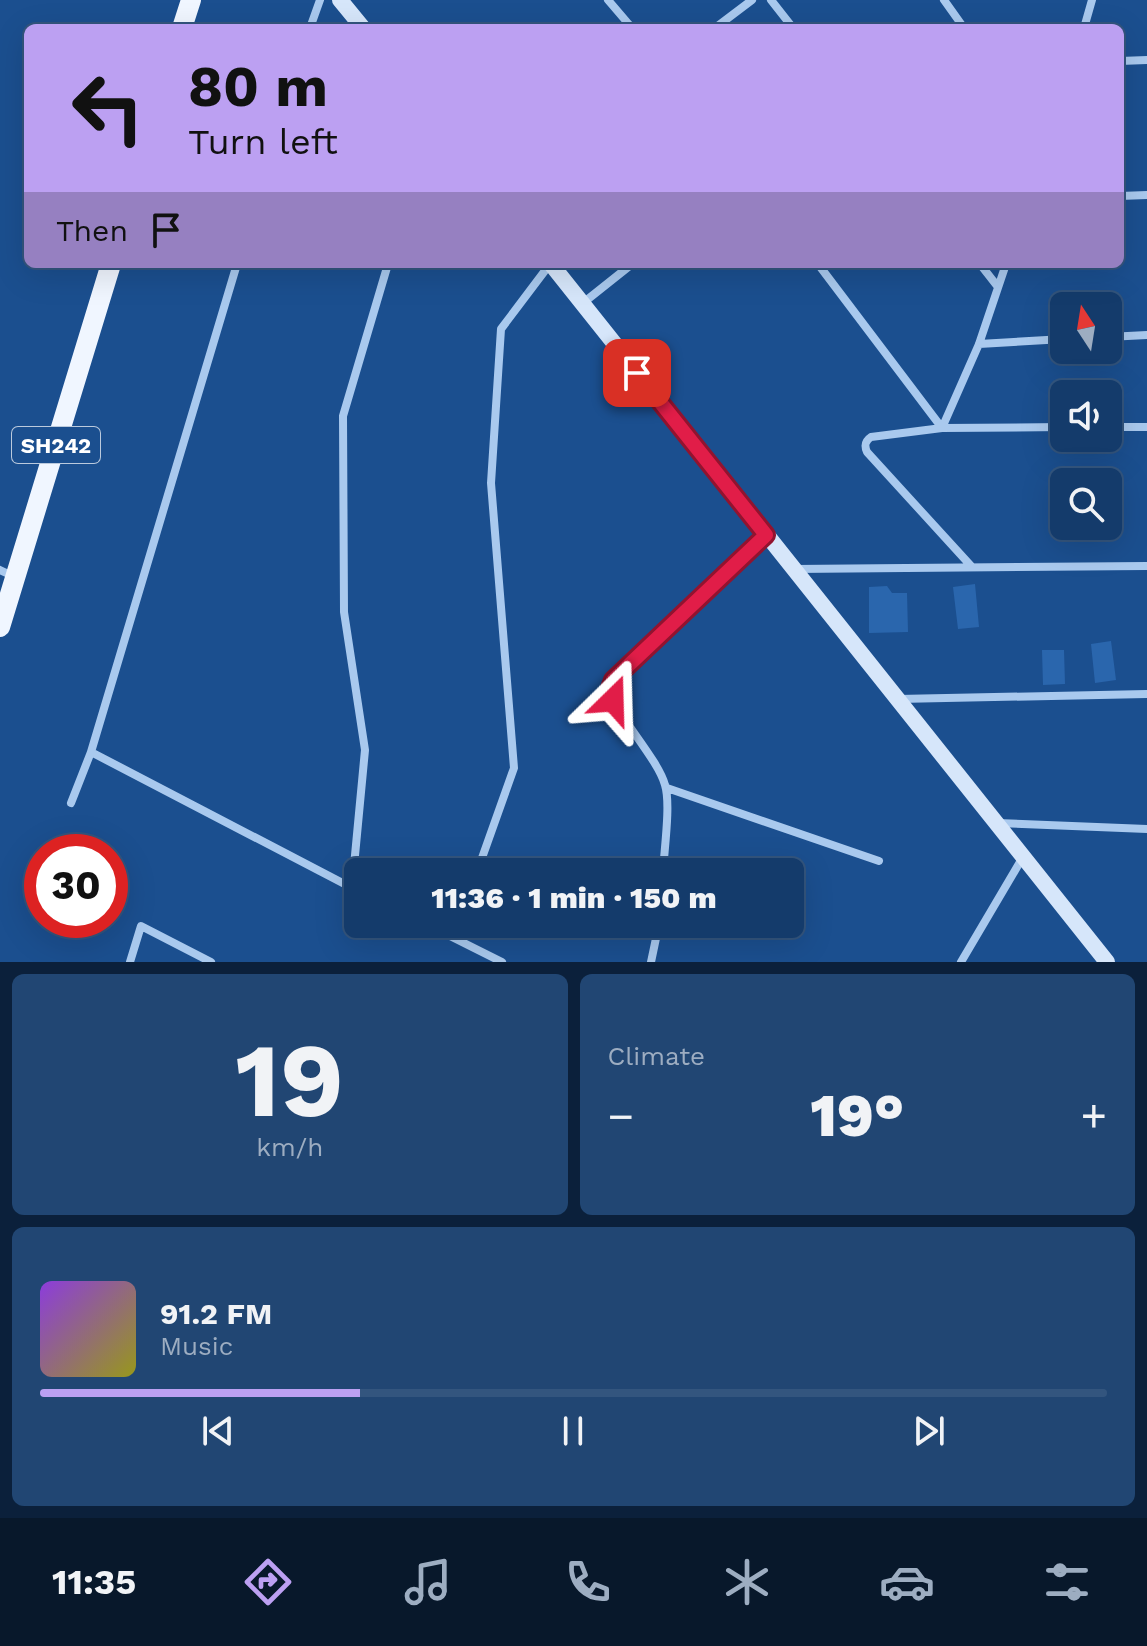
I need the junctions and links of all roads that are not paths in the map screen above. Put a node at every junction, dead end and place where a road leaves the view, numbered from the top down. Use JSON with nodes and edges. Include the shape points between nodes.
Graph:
{"nodes":[{"id":1,"x":191,"y":0,"type":"edge"},
{"id":2,"x":320,"y":0,"type":"edge"},
{"id":3,"x":340,"y":0,"type":"edge"},
{"id":4,"x":608,"y":0,"type":"edge"},
{"id":5,"x":752,"y":0,"type":"edge"},
{"id":6,"x":771,"y":0,"type":"edge"},
{"id":7,"x":944,"y":0,"type":"edge"},
{"id":8,"x":1092,"y":0,"type":"edge"},
{"id":9,"x":183,"y":24,"type":"edge"},
{"id":10,"x":311,"y":24,"type":"edge"},
{"id":11,"x":360,"y":24,"type":"edge"},
{"id":12,"x":629,"y":24,"type":"edge"},
{"id":13,"x":720,"y":24,"type":"edge"},
{"id":14,"x":790,"y":24,"type":"edge"},
{"id":15,"x":961,"y":24,"type":"edge"},
{"id":16,"x":1085,"y":24,"type":"edge"},
{"id":17,"x":1147,"y":60,"type":"edge"},
{"id":18,"x":1124,"y":61,"type":"edge"},
{"id":19,"x":1147,"y":195,"type":"edge"},
{"id":20,"x":1124,"y":196,"type":"edge"},
{"id":21,"x":110,"y":268,"type":"edge"},
{"id":22,"x":236,"y":268,"type":"edge"},
{"id":23,"x":387,"y":268,"type":"edge"},
{"id":24,"x":547,"y":268,"type":"edge"},
{"id":25,"x":553,"y":268,"type":"edge"},
{"id":26,"x":627,"y":268,"type":"edge"},
{"id":27,"x":821,"y":268,"type":"edge"},
{"id":28,"x":983,"y":268,"type":"edge"},
{"id":29,"x":1005,"y":268,"type":"edge"},
{"id":30,"x":998,"y":287,"type":"junction"},
{"id":31,"x":582,"y":304,"type":"junction"},
{"id":32,"x":1147,"y":335,"type":"edge"},
{"id":33,"x":1122,"y":336,"type":"edge"},
{"id":34,"x":1050,"y":340,"type":"edge"},
{"id":35,"x":979,"y":344,"type":"junction"},
{"id":36,"x":1050,"y":427,"type":"edge"},
{"id":37,"x":1122,"y":427,"type":"edge"},
{"id":38,"x":1147,"y":427,"type":"edge"},
{"id":39,"x":942,"y":428,"type":"junction"},
{"id":40,"x":766,"y":535,"type":"junction"},
{"id":41,"x":1147,"y":566,"type":"edge"},
{"id":42,"x":972,"y":567,"type":"junction"},
{"id":43,"x":793,"y":569,"type":"junction"},
{"id":44,"x":8,"y":574,"type":"edge"},
{"id":45,"x":0,"y":627,"type":"edge"},
{"id":46,"x":1147,"y":694,"type":"edge"},
{"id":47,"x":897,"y":699,"type":"junction"},
{"id":48,"x":91,"y":752,"type":"junction"},
{"id":49,"x":667,"y":788,"type":"junction"},
{"id":50,"x":71,"y":803,"type":"dead end"},
{"id":51,"x":996,"y":823,"type":"junction"},
{"id":52,"x":1147,"y":829,"type":"edge"},
{"id":53,"x":1023,"y":857,"type":"junction"},
{"id":54,"x":357,"y":858,"type":"edge"},
{"id":55,"x":482,"y":858,"type":"edge"},
{"id":56,"x":664,"y":858,"type":"edge"},
{"id":57,"x":879,"y":861,"type":"dead end"},
{"id":58,"x":344,"y":883,"type":"edge"},
{"id":59,"x":454,"y":938,"type":"edge"},
{"id":60,"x":656,"y":938,"type":"edge"},
{"id":61,"x":130,"y":962,"type":"edge"},
{"id":62,"x":211,"y":962,"type":"edge"},
{"id":63,"x":502,"y":962,"type":"edge"},
{"id":64,"x":651,"y":962,"type":"edge"},
{"id":65,"x":961,"y":962,"type":"edge"},
{"id":66,"x":1107,"y":962,"type":"edge"}],
"edges":[{"from":1,"to":9,"type":"main road"},
{"from":2,"to":10,"type":"street"},
{"from":3,"to":11,"type":"main road"},
{"from":4,"to":12,"type":"street"},
{"from":5,"to":13,"type":"street"},
{"from":6,"to":14,"type":"street"},
{"from":7,"to":15,"type":"street"},
{"from":8,"to":16,"type":"street"},
{"from":17,"to":18,"type":"street"},
{"from":19,"to":20,"type":"street"},
{"from":21,"to":44,"type":"main road","number":"SH242"},
{"from":22,"to":48,"type":"street"},
{"from":23,"to":54,"type":"street","via":[[343,416],[344,612],[365,750]]},
{"from":24,"to":55,"type":"street","via":[[501,329],[491,483],[514,768]]},
{"from":25,"to":31,"type":"main road"},
{"from":26,"to":31,"type":"street"},
{"from":27,"to":39,"type":"street"},
{"from":28,"to":30,"type":"street"},
{"from":29,"to":30,"type":"street"},
{"from":30,"to":35,"type":"street"},
{"from":31,"to":40,"type":"main road"},
{"from":32,"to":33,"type":"street"},
{"from":34,"to":35,"type":"street"},
{"from":35,"to":39,"type":"street"},
{"from":36,"to":39,"type":"street"},
{"from":37,"to":38,"type":"street"},
{"from":39,"to":42,"type":"street","via":[[871,437],[865,447]]},
{"from":40,"to":43,"type":"main road"},
{"from":40,"to":49,"type":"street","via":[[613,680],[613,700]]},
{"from":41,"to":42,"type":"street"},
{"from":42,"to":43,"type":"street"},
{"from":43,"to":47,"type":"main road"},
{"from":44,"to":45,"type":"main road","number":"SH242"},
{"from":46,"to":47,"type":"street"},
{"from":47,"to":51,"type":"main road"},
{"from":48,"to":50,"type":"street"},
{"from":48,"to":58,"type":"street"},
{"from":49,"to":56,"type":"street"},
{"from":49,"to":57,"type":"street"},
{"from":51,"to":52,"type":"street"},
{"from":51,"to":53,"type":"main road"},
{"from":53,"to":65,"type":"street"},
{"from":53,"to":66,"type":"main road"},
{"from":59,"to":63,"type":"street"},
{"from":60,"to":64,"type":"street"},
{"from":61,"to":62,"type":"street","via":[[141,926]]}]}
